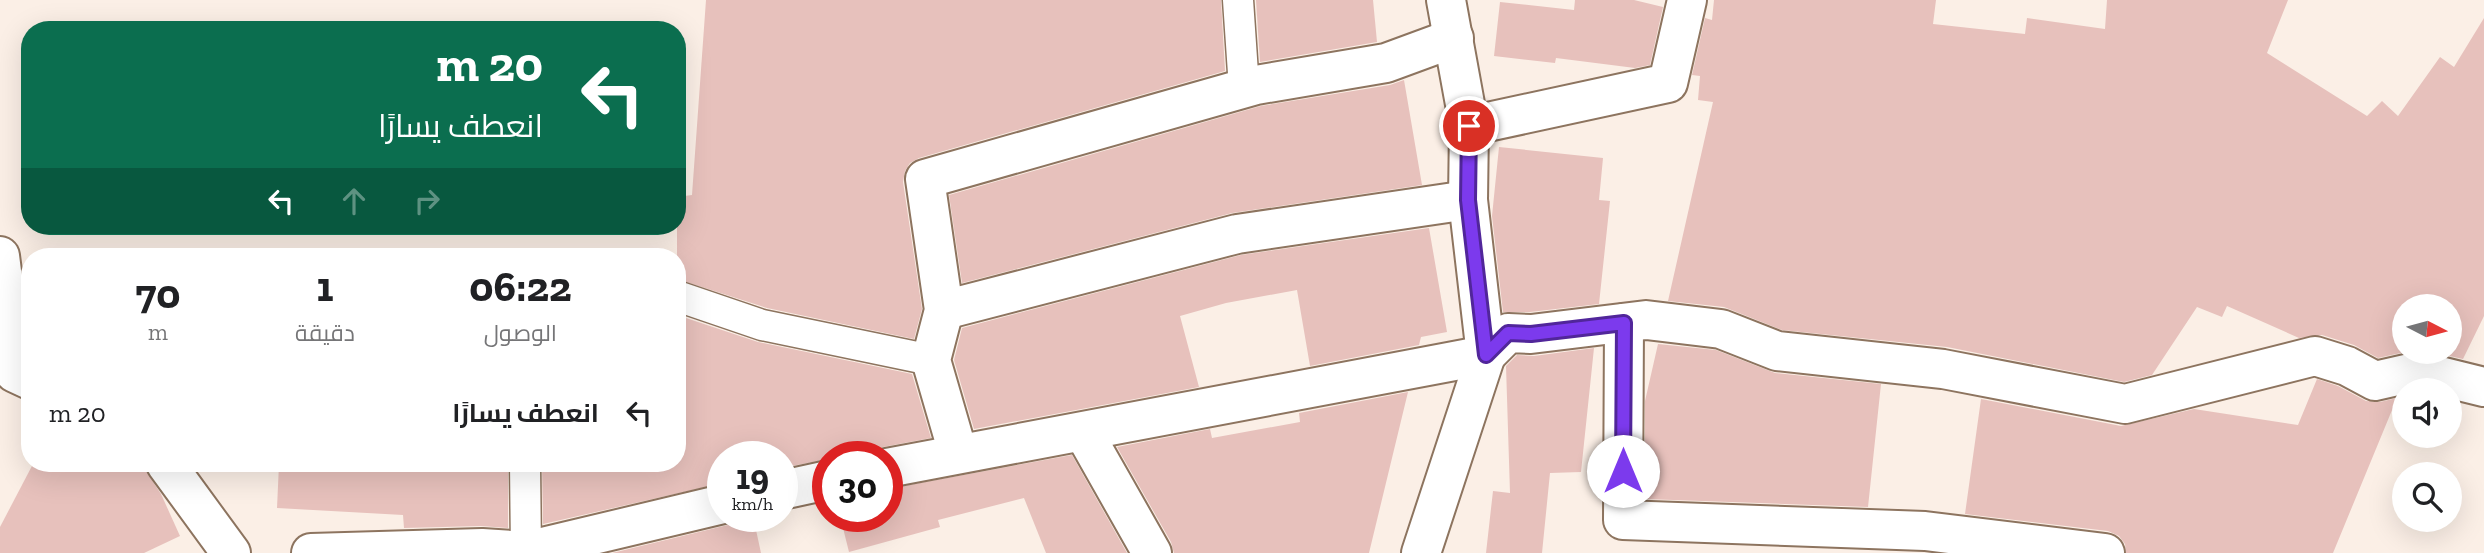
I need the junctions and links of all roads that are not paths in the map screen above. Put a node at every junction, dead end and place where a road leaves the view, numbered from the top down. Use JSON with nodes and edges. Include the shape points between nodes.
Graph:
{"nodes":[{"id":1,"x":1237,"y":0,"type":"edge"},
{"id":2,"x":1446,"y":0,"type":"edge"},
{"id":3,"x":1687,"y":0,"type":"edge"},
{"id":4,"x":1454,"y":38,"type":"junction"},
{"id":5,"x":1244,"y":88,"type":"junction"},
{"id":6,"x":1469,"y":126,"type":"junction"},
{"id":7,"x":1468,"y":200,"type":"junction"},
{"id":8,"x":0,"y":256,"type":"edge"},
{"id":9,"x":686,"y":299,"type":"edge"},
{"id":10,"x":944,"y":310,"type":"junction"},
{"id":11,"x":1624,"y":323,"type":"junction"},
{"id":12,"x":1486,"y":355,"type":"junction"},
{"id":13,"x":931,"y":360,"type":"junction"},
{"id":14,"x":15,"y":378,"type":"edge"},
{"id":15,"x":2484,"y":387,"type":"edge"},
{"id":16,"x":1084,"y":433,"type":"junction"},
{"id":17,"x":958,"y":453,"type":"junction"},
{"id":18,"x":903,"y":465,"type":"edge"},
{"id":19,"x":172,"y":472,"type":"edge"},
{"id":20,"x":525,"y":472,"type":"edge"},
{"id":21,"x":707,"y":508,"type":"edge"},
{"id":22,"x":483,"y":550,"type":"edge"},
{"id":23,"x":526,"y":551,"type":"junction"},
{"id":24,"x":231,"y":553,"type":"edge"},
{"id":25,"x":311,"y":553,"type":"edge"},
{"id":26,"x":1152,"y":553,"type":"edge"},
{"id":27,"x":1421,"y":553,"type":"edge"},
{"id":28,"x":2105,"y":553,"type":"edge"}],
"edges":[{"from":1,"to":5,"type":"lane"},
{"from":2,"to":4,"type":"street"},
{"from":3,"to":6,"type":"street","via":[[1668,83]]},
{"from":4,"to":5,"type":"street","via":[[1386,63]]},
{"from":4,"to":6,"type":"street"},
{"from":5,"to":10,"type":"street","via":[[925,179]]},
{"from":6,"to":7,"type":"street"},
{"from":7,"to":10,"type":"street","via":[[1237,234]]},
{"from":7,"to":12,"type":"street"},
{"from":8,"to":14,"type":"street"},
{"from":9,"to":13,"type":"lane","via":[[762,325]]},
{"from":10,"to":13,"type":"street"},
{"from":11,"to":12,"type":"street","via":[[1508,333]]},
{"from":11,"to":15,"type":"street","via":[[1646,320],[1721,329],[1777,351],[1943,369],[2124,404],[2315,356],[2375,381],[2419,371]]},
{"from":11,"to":28,"type":"street","via":[[1623,520],[1926,531]]},
{"from":12,"to":16,"type":"street"},
{"from":12,"to":27,"type":"street"},
{"from":13,"to":17,"type":"street"},
{"from":16,"to":17,"type":"street"},
{"from":16,"to":26,"type":"street"},
{"from":17,"to":18,"type":"street"},
{"from":19,"to":24,"type":"street"},
{"from":20,"to":23,"type":"lane"},
{"from":21,"to":23,"type":"street"},
{"from":22,"to":23,"type":"street"},
{"from":22,"to":25,"type":"street"}]}
